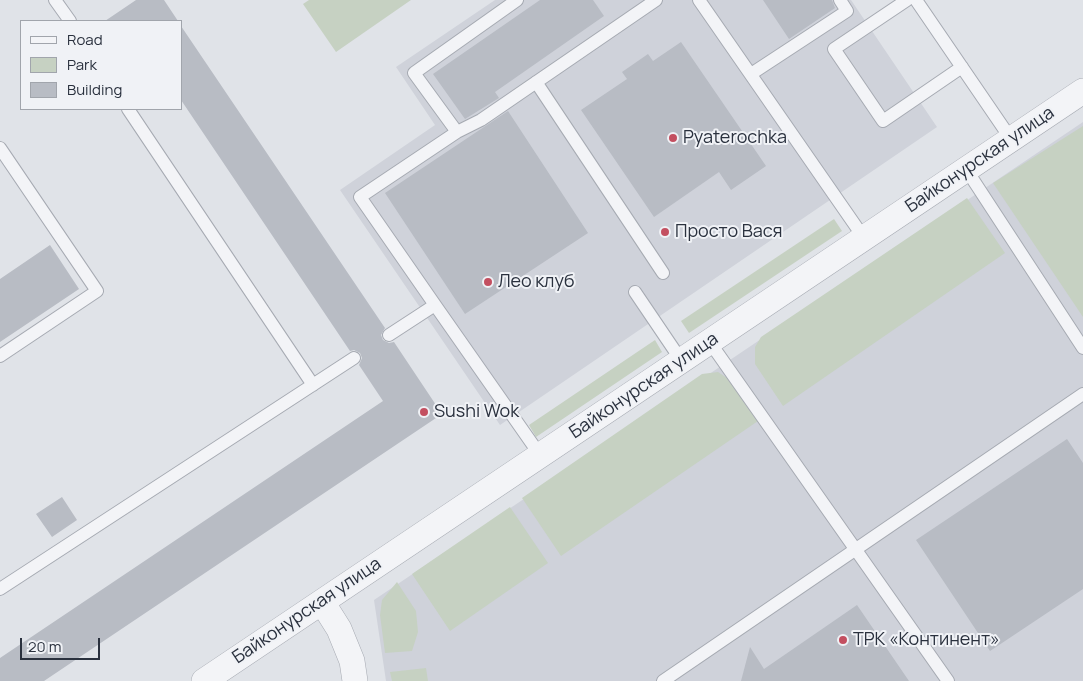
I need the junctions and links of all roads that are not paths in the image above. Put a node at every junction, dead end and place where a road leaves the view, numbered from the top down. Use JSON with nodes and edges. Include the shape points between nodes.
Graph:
{"nodes":[{"id":1,"x":55,"y":0,"type":"edge"},
{"id":2,"x":517,"y":0,"type":"edge"},
{"id":3,"x":656,"y":0,"type":"edge"},
{"id":4,"x":699,"y":0,"type":"edge"},
{"id":5,"x":840,"y":0,"type":"edge"},
{"id":6,"x":906,"y":0,"type":"edge"},
{"id":7,"x":916,"y":0,"type":"edge"},
{"id":8,"x":69,"y":20,"type":"edge"},
{"id":9,"x":962,"y":67,"type":"junction"},
{"id":10,"x":751,"y":74,"type":"junction"},
{"id":11,"x":536,"y":82,"type":"junction"},
{"id":12,"x":1083,"y":90,"type":"edge"},
{"id":13,"x":129,"y":110,"type":"edge"},
{"id":14,"x":458,"y":132,"type":"junction"},
{"id":15,"x":1011,"y":139,"type":"junction"},
{"id":16,"x":0,"y":148,"type":"edge"},
{"id":17,"x":966,"y":169,"type":"junction"},
{"id":18,"x":864,"y":238,"type":"junction"},
{"id":19,"x":663,"y":273,"type":"dead end"},
{"id":20,"x":635,"y":292,"type":"dead end"},
{"id":21,"x":435,"y":305,"type":"junction"},
{"id":22,"x":389,"y":335,"type":"dead end"},
{"id":23,"x":710,"y":341,"type":"junction"},
{"id":24,"x":1083,"y":348,"type":"edge"},
{"id":25,"x":0,"y":356,"type":"edge"},
{"id":26,"x":354,"y":358,"type":"dead end"},
{"id":27,"x":681,"y":360,"type":"junction"},
{"id":28,"x":313,"y":385,"type":"junction"},
{"id":29,"x":1083,"y":394,"type":"edge"},
{"id":30,"x":540,"y":455,"type":"junction"},
{"id":31,"x":855,"y":549,"type":"junction"},
{"id":32,"x":0,"y":589,"type":"edge"},
{"id":33,"x":322,"y":602,"type":"junction"},
{"id":34,"x":204,"y":681,"type":"edge"},
{"id":35,"x":355,"y":681,"type":"edge"},
{"id":36,"x":663,"y":681,"type":"edge"},
{"id":37,"x":948,"y":681,"type":"edge"}],
"edges":[{"from":1,"to":8,"type":"lane"},
{"from":2,"to":14,"type":"lane","via":[[414,73]]},
{"from":3,"to":11,"type":"lane"},
{"from":4,"to":10,"type":"lane"},
{"from":5,"to":10,"type":"lane","via":[[847,10]]},
{"from":6,"to":9,"type":"lane","via":[[834,49],[883,121]]},
{"from":7,"to":9,"type":"lane"},
{"from":9,"to":15,"type":"lane"},
{"from":10,"to":18,"type":"lane"},
{"from":11,"to":14,"type":"lane"},
{"from":11,"to":19,"type":"lane"},
{"from":12,"to":15,"type":"street","name":"Байконурская улица"},
{"from":13,"to":28,"type":"lane"},
{"from":14,"to":21,"type":"lane","via":[[360,196]]},
{"from":15,"to":17,"type":"street","name":"Байконурская улица"},
{"from":16,"to":25,"type":"lane","via":[[97,291]]},
{"from":17,"to":18,"type":"street","name":"Байконурская улица"},
{"from":17,"to":24,"type":"lane"},
{"from":18,"to":23,"type":"street","name":"Байконурская улица"},
{"from":20,"to":27,"type":"lane"},
{"from":21,"to":22,"type":"lane"},
{"from":21,"to":30,"type":"lane"},
{"from":23,"to":27,"type":"street","name":"Байконурская улица"},
{"from":23,"to":31,"type":"lane"},
{"from":26,"to":28,"type":"lane"},
{"from":27,"to":30,"type":"street","name":"Байконурская улица"},
{"from":28,"to":32,"type":"lane"},
{"from":29,"to":31,"type":"lane"},
{"from":30,"to":33,"type":"street","name":"Байконурская улица"},
{"from":31,"to":36,"type":"lane"},
{"from":31,"to":37,"type":"lane"},
{"from":33,"to":34,"type":"street","name":"Байконурская улица"},
{"from":33,"to":35,"type":"street","via":[[339,629]]}]}
